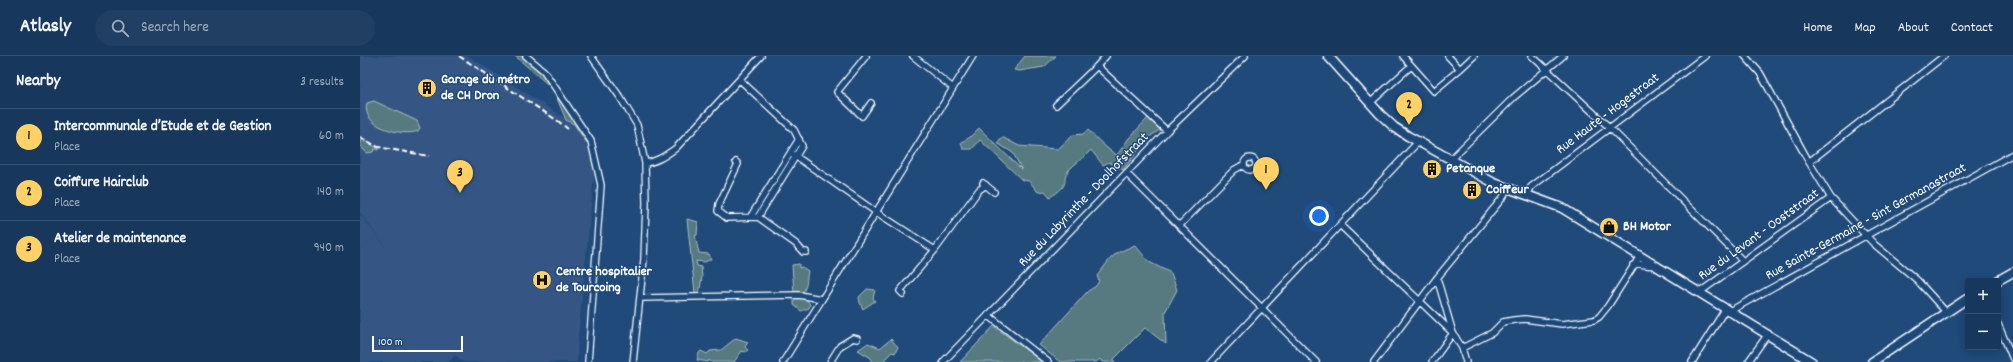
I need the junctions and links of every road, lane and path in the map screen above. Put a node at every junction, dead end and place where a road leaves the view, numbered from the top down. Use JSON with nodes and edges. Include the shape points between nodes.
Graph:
{"nodes":[{"id":1,"x":526,"y":56,"type":"edge"},
{"id":2,"x":591,"y":56,"type":"edge"},
{"id":3,"x":761,"y":56,"type":"edge"},
{"id":4,"x":866,"y":56,"type":"edge"},
{"id":5,"x":913,"y":56,"type":"edge"},
{"id":6,"x":973,"y":56,"type":"edge"},
{"id":7,"x":1106,"y":56,"type":"edge"},
{"id":8,"x":1245,"y":56,"type":"edge"},
{"id":9,"x":1328,"y":56,"type":"edge"},
{"id":10,"x":1403,"y":56,"type":"edge"},
{"id":11,"x":1448,"y":56,"type":"edge"},
{"id":12,"x":1474,"y":56,"type":"edge"},
{"id":13,"x":1532,"y":56,"type":"edge"},
{"id":14,"x":1563,"y":56,"type":"edge"},
{"id":15,"x":1705,"y":56,"type":"edge"},
{"id":16,"x":1745,"y":56,"type":"edge"},
{"id":17,"x":1944,"y":56,"type":"edge"},
{"id":18,"x":1097,"y":66,"type":"junction"},
{"id":19,"x":1411,"y":66,"type":"junction"},
{"id":20,"x":1460,"y":69,"type":"junction"},
{"id":21,"x":1546,"y":70,"type":"junction"},
{"id":22,"x":740,"y":80,"type":"junction"},
{"id":23,"x":952,"y":88,"type":"junction"},
{"id":24,"x":871,"y":103,"type":"dead end"},
{"id":25,"x":1370,"y":103,"type":"junction"},
{"id":26,"x":1056,"y":105,"type":"dead end"},
{"id":27,"x":1610,"y":128,"type":"junction"},
{"id":28,"x":1167,"y":131,"type":"junction"},
{"id":29,"x":1418,"y":142,"type":"junction"},
{"id":30,"x":2013,"y":154,"type":"edge"},
{"id":31,"x":794,"y":156,"type":"junction"},
{"id":32,"x":1451,"y":160,"type":"junction"},
{"id":33,"x":736,"y":162,"type":"dead end"},
{"id":34,"x":1809,"y":162,"type":"junction"},
{"id":35,"x":645,"y":163,"type":"junction"},
{"id":36,"x":1243,"y":164,"type":"dead end"},
{"id":37,"x":1127,"y":174,"type":"junction"},
{"id":38,"x":1508,"y":187,"type":"junction"},
{"id":39,"x":994,"y":192,"type":"dead end"},
{"id":40,"x":1528,"y":194,"type":"junction"},
{"id":41,"x":1831,"y":198,"type":"junction"},
{"id":42,"x":876,"y":212,"type":"junction"},
{"id":43,"x":751,"y":216,"type":"junction"},
{"id":44,"x":758,"y":217,"type":"junction"},
{"id":45,"x":1340,"y":225,"type":"junction"},
{"id":46,"x":1180,"y":226,"type":"junction"},
{"id":47,"x":1866,"y":235,"type":"junction"},
{"id":48,"x":935,"y":250,"type":"junction"},
{"id":49,"x":806,"y":252,"type":"dead end"},
{"id":50,"x":1640,"y":256,"type":"junction"},
{"id":51,"x":1743,"y":261,"type":"junction"},
{"id":52,"x":1654,"y":265,"type":"junction"},
{"id":53,"x":1633,"y":266,"type":"junction"},
{"id":54,"x":2013,"y":272,"type":"edge"},
{"id":55,"x":1437,"y":278,"type":"junction"},
{"id":56,"x":2001,"y":279,"type":"edge"},
{"id":57,"x":1700,"y":292,"type":"junction"},
{"id":58,"x":903,"y":294,"type":"dead end"},
{"id":59,"x":641,"y":298,"type":"junction"},
{"id":60,"x":822,"y":299,"type":"junction"},
{"id":61,"x":1965,"y":300,"type":"edge"},
{"id":62,"x":1420,"y":301,"type":"junction"},
{"id":63,"x":1261,"y":308,"type":"junction"},
{"id":64,"x":1728,"y":310,"type":"junction"},
{"id":65,"x":1946,"y":312,"type":"junction"},
{"id":66,"x":988,"y":314,"type":"junction"},
{"id":67,"x":2001,"y":331,"type":"edge"},
{"id":68,"x":1453,"y":333,"type":"junction"},
{"id":69,"x":1768,"y":334,"type":"junction"},
{"id":70,"x":858,"y":339,"type":"dead end"},
{"id":71,"x":1462,"y":348,"type":"junction"},
{"id":72,"x":2013,"y":359,"type":"edge"},
{"id":73,"x":588,"y":362,"type":"edge"},
{"id":74,"x":633,"y":362,"type":"edge"},
{"id":75,"x":783,"y":362,"type":"edge"},
{"id":76,"x":830,"y":362,"type":"edge"},
{"id":77,"x":943,"y":362,"type":"edge"},
{"id":78,"x":1048,"y":362,"type":"edge"},
{"id":79,"x":1211,"y":362,"type":"edge"},
{"id":80,"x":1316,"y":362,"type":"edge"},
{"id":81,"x":1374,"y":362,"type":"edge"},
{"id":82,"x":1432,"y":362,"type":"edge"},
{"id":83,"x":1466,"y":362,"type":"edge"},
{"id":84,"x":1692,"y":362,"type":"edge"},
{"id":85,"x":1748,"y":362,"type":"edge"},
{"id":86,"x":1812,"y":362,"type":"edge"},
{"id":87,"x":1872,"y":362,"type":"edge"}],
"edges":[{"from":1,"to":73,"type":"street","via":[[544,71],[591,141],[601,186]]},
{"from":2,"to":35,"type":"street","via":[[637,125]]},
{"from":3,"to":22,"type":"street"},
{"from":4,"to":24,"type":"street","via":[[837,92],[862,116]]},
{"from":5,"to":23,"type":"street"},
{"from":6,"to":23,"type":"street"},
{"from":7,"to":18,"type":"street"},
{"from":8,"to":28,"type":"street","name":"Rue du Labyrinthe - Doolhofstraat"},
{"from":9,"to":25,"type":"street"},
{"from":10,"to":19,"type":"street"},
{"from":11,"to":20,"type":"street"},
{"from":12,"to":20,"type":"street"},
{"from":13,"to":21,"type":"street"},
{"from":14,"to":21,"type":"street"},
{"from":15,"to":27,"type":"street","name":"Rue Haute - Hogestraat"},
{"from":16,"to":34,"type":"street","via":[[1760,73]]},
{"from":17,"to":34,"type":"street"},
{"from":18,"to":26,"type":"street"},
{"from":18,"to":28,"type":"street"},
{"from":19,"to":20,"type":"street","via":[[1434,91]]},
{"from":19,"to":25,"type":"street"},
{"from":21,"to":27,"type":"street"},
{"from":21,"to":32,"type":"street","via":[[1492,118]]},
{"from":22,"to":31,"type":"street","via":[[794,130],[802,146]]},
{"from":22,"to":35,"type":"street","via":[[676,148],[662,158]]},
{"from":23,"to":42,"type":"street"},
{"from":25,"to":29,"type":"street","via":[[1394,127]]},
{"from":27,"to":40,"type":"street","name":"Rue Haute - Hogestraat","via":[[1531,187]]},
{"from":27,"to":51,"type":"street"},
{"from":28,"to":37,"type":"street","name":"Rue du Labyrinthe - Doolhofstraat"},
{"from":29,"to":32,"type":"street"},
{"from":29,"to":45,"type":"street"},
{"from":30,"to":47,"type":"street","name":"Rue Sainte-Germaine - Sint Germanastraat"},
{"from":31,"to":42,"type":"street"},
{"from":31,"to":43,"type":"street"},
{"from":31,"to":44,"type":"street"},
{"from":32,"to":38,"type":"street","via":[[1494,183]]},
{"from":33,"to":43,"type":"street","via":[[738,164],[718,211],[727,218]]},
{"from":34,"to":41,"type":"street"},
{"from":35,"to":59,"type":"street","via":[[646,203]]},
{"from":36,"to":46,"type":"street","via":[[1234,170]]},
{"from":37,"to":46,"type":"street"},
{"from":37,"to":66,"type":"street","name":"Rue du Labyrinthe - Doolhofstraat"},
{"from":38,"to":40,"type":"street"},
{"from":38,"to":55,"type":"street","via":[[1504,196]]},
{"from":39,"to":48,"type":"street","via":[[985,184]]},
{"from":40,"to":50,"type":"street","via":[[1562,208]]},
{"from":41,"to":47,"type":"street"},
{"from":41,"to":51,"type":"street","name":"Rue du Levant - Ooststraat"},
{"from":42,"to":48,"type":"street"},
{"from":42,"to":60,"type":"street"},
{"from":43,"to":44,"type":"street"},
{"from":44,"to":49,"type":"street"},
{"from":45,"to":62,"type":"street"},
{"from":45,"to":63,"type":"street"},
{"from":46,"to":63,"type":"street"},
{"from":47,"to":64,"type":"street","name":"Rue Sainte-Germaine - Sint Germanastraat"},
{"from":47,"to":65,"type":"street","via":[[1917,280]]},
{"from":48,"to":58,"type":"street","via":[[900,291]]},
{"from":50,"to":52,"type":"street"},
{"from":50,"to":53,"type":"street"},
{"from":51,"to":57,"type":"street","name":"Rue du Levant - Ooststraat"},
{"from":52,"to":53,"type":"street"},
{"from":52,"to":57,"type":"street"},
{"from":53,"to":71,"type":"street","via":[[1608,306],[1594,320],[1562,324],[1525,319],[1504,322],[1492,333]]},
{"from":54,"to":56,"type":"street"},
{"from":55,"to":62,"type":"street"},
{"from":55,"to":68,"type":"street"},
{"from":57,"to":64,"type":"street"},
{"from":59,"to":60,"type":"street","via":[[800,295]]},
{"from":59,"to":74,"type":"street"},
{"from":60,"to":75,"type":"street"},
{"from":61,"to":65,"type":"street"},
{"from":62,"to":68,"type":"street"},
{"from":62,"to":81,"type":"street"},
{"from":63,"to":79,"type":"street"},
{"from":63,"to":80,"type":"street"},
{"from":64,"to":69,"type":"street"},
{"from":64,"to":84,"type":"street"},
{"from":65,"to":87,"type":"street"},
{"from":66,"to":77,"type":"street","name":"Rue du Labyrinthe - Doolhofstraat"},
{"from":66,"to":78,"type":"street"},
{"from":67,"to":72,"type":"street"},
{"from":68,"to":71,"type":"street"},
{"from":68,"to":82,"type":"street"},
{"from":69,"to":85,"type":"street"},
{"from":69,"to":86,"type":"street"},
{"from":70,"to":76,"type":"street","via":[[853,338],[840,346]]},
{"from":71,"to":83,"type":"street"}]}
